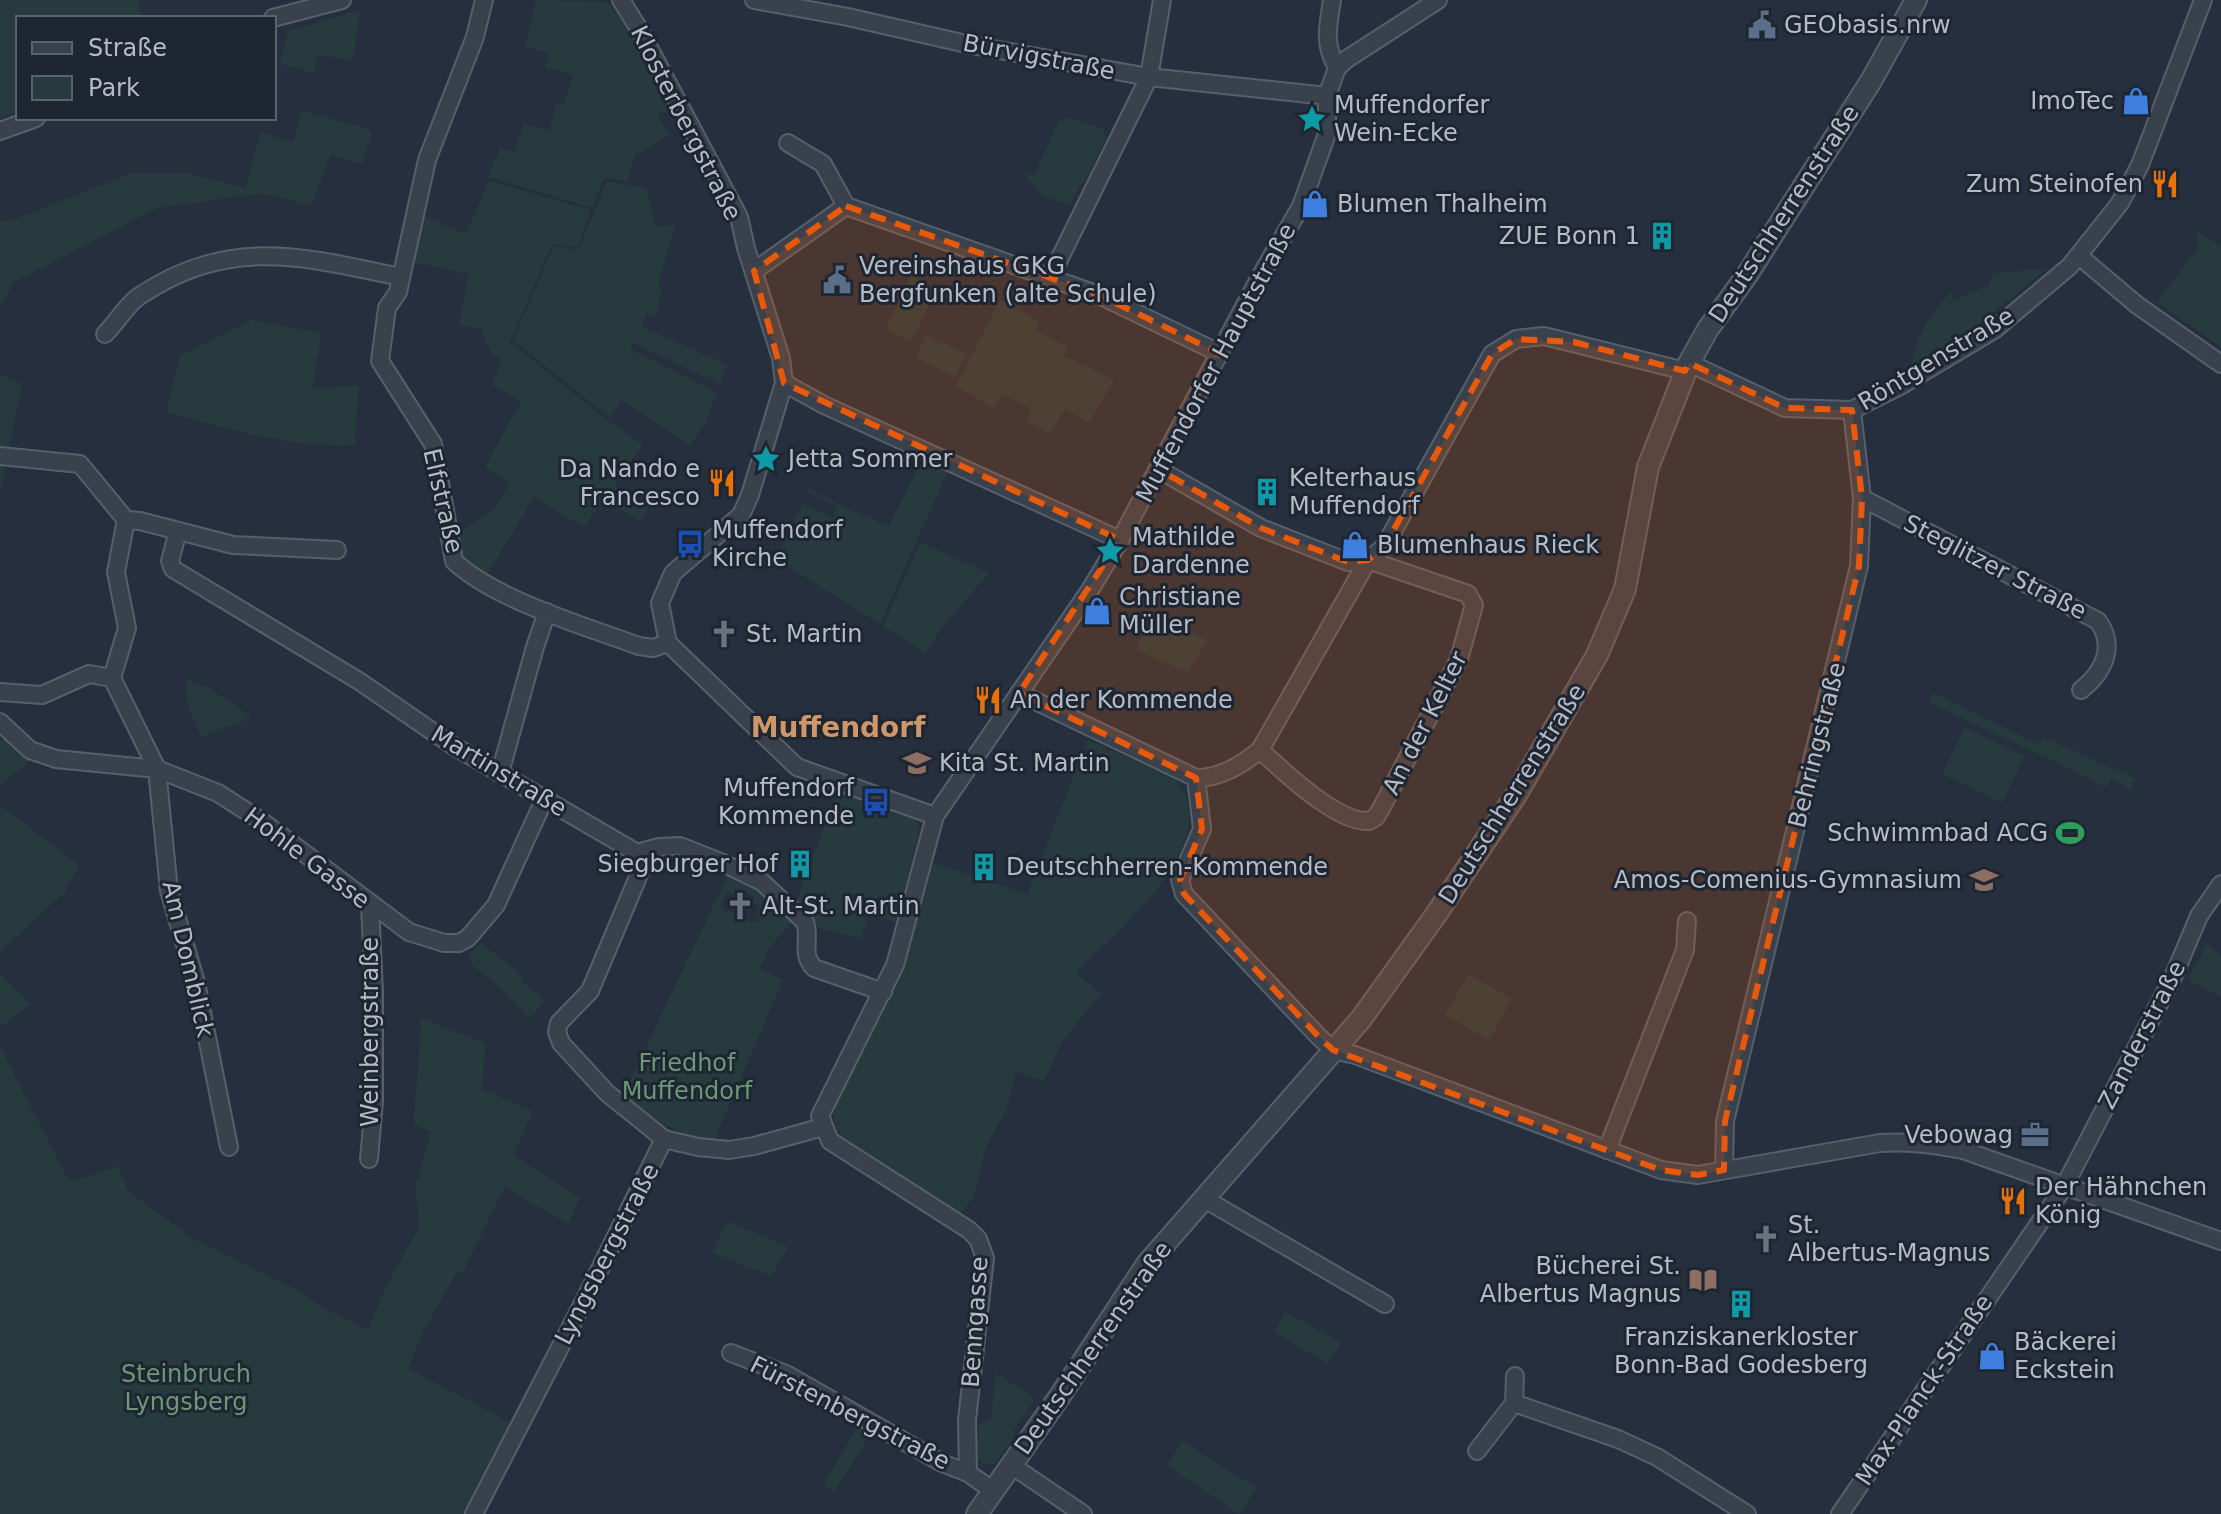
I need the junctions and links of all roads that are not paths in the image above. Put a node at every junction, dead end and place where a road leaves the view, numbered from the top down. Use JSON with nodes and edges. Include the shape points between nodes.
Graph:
{"nodes":[{"id":1,"x":342,"y":0,"type":"edge"},
{"id":2,"x":484,"y":0,"type":"edge"},
{"id":3,"x":621,"y":0,"type":"edge"},
{"id":4,"x":754,"y":0,"type":"edge"},
{"id":5,"x":1162,"y":0,"type":"edge"},
{"id":6,"x":1332,"y":0,"type":"edge"},
{"id":7,"x":1438,"y":0,"type":"edge"},
{"id":8,"x":1916,"y":0,"type":"edge"},
{"id":9,"x":2203,"y":0,"type":"edge"},
{"id":10,"x":276,"y":17,"type":"edge"},
{"id":11,"x":1337,"y":68,"type":"junction"},
{"id":12,"x":1149,"y":77,"type":"junction"},
{"id":13,"x":1327,"y":96,"type":"junction"},
{"id":14,"x":30,"y":120,"type":"edge"},
{"id":15,"x":0,"y":131,"type":"edge"},
{"id":16,"x":788,"y":143,"type":"dead end"},
{"id":17,"x":846,"y":206,"type":"junction"},
{"id":18,"x":2079,"y":256,"type":"junction"},
{"id":19,"x":754,"y":271,"type":"junction"},
{"id":20,"x":400,"y":277,"type":"junction"},
{"id":21,"x":1050,"y":278,"type":"junction"},
{"id":22,"x":105,"y":334,"type":"dead end"},
{"id":23,"x":1219,"y":353,"type":"junction"},
{"id":24,"x":2221,"y":364,"type":"edge"},
{"id":25,"x":1687,"y":367,"type":"junction"},
{"id":26,"x":784,"y":383,"type":"junction"},
{"id":27,"x":1852,"y":410,"type":"junction"},
{"id":28,"x":0,"y":456,"type":"edge"},
{"id":29,"x":1158,"y":469,"type":"junction"},
{"id":30,"x":1862,"y":498,"type":"junction"},
{"id":31,"x":126,"y":520,"type":"junction"},
{"id":32,"x":178,"y":531,"type":"junction"},
{"id":33,"x":1120,"y":540,"type":"junction"},
{"id":34,"x":337,"y":550,"type":"dead end"},
{"id":35,"x":1368,"y":560,"type":"junction"},
{"id":36,"x":547,"y":612,"type":"junction"},
{"id":37,"x":668,"y":643,"type":"junction"},
{"id":38,"x":112,"y":678,"type":"junction"},
{"id":39,"x":2081,"y":690,"type":"dead end"},
{"id":40,"x":0,"y":692,"type":"edge"},
{"id":41,"x":1019,"y":693,"type":"junction"},
{"id":42,"x":0,"y":722,"type":"edge"},
{"id":43,"x":1260,"y":750,"type":"junction"},
{"id":44,"x":157,"y":769,"type":"junction"},
{"id":45,"x":500,"y":773,"type":"junction"},
{"id":46,"x":1196,"y":778,"type":"junction"},
{"id":47,"x":544,"y":800,"type":"junction"},
{"id":48,"x":935,"y":816,"type":"junction"},
{"id":49,"x":649,"y":851,"type":"junction"},
{"id":50,"x":2221,"y":884,"type":"edge"},
{"id":51,"x":370,"y":905,"type":"junction"},
{"id":52,"x":1687,"y":921,"type":"dead end"},
{"id":53,"x":883,"y":992,"type":"junction"},
{"id":54,"x":1333,"y":1050,"type":"junction"},
{"id":55,"x":823,"y":1127,"type":"junction"},
{"id":56,"x":664,"y":1139,"type":"junction"},
{"id":57,"x":229,"y":1147,"type":"dead end"},
{"id":58,"x":1607,"y":1150,"type":"junction"},
{"id":59,"x":369,"y":1159,"type":"dead end"},
{"id":60,"x":1724,"y":1170,"type":"junction"},
{"id":61,"x":2064,"y":1187,"type":"junction"},
{"id":62,"x":1203,"y":1198,"type":"junction"},
{"id":63,"x":2221,"y":1241,"type":"edge"},
{"id":64,"x":1385,"y":1304,"type":"dead end"},
{"id":65,"x":731,"y":1353,"type":"dead end"},
{"id":66,"x":1515,"y":1376,"type":"dead end"},
{"id":67,"x":1514,"y":1403,"type":"junction"},
{"id":68,"x":1477,"y":1451,"type":"dead end"},
{"id":69,"x":1011,"y":1465,"type":"junction"},
{"id":70,"x":968,"y":1473,"type":"junction"},
{"id":71,"x":992,"y":1490,"type":"junction"},
{"id":72,"x":474,"y":1514,"type":"edge"},
{"id":73,"x":977,"y":1514,"type":"edge"},
{"id":74,"x":1083,"y":1514,"type":"edge"},
{"id":75,"x":1747,"y":1514,"type":"edge"},
{"id":76,"x":1840,"y":1514,"type":"edge"}],
"edges":[{"from":1,"to":10,"type":"street"},
{"from":2,"to":20,"type":"street","name":"Elfstraße","via":[[427,160]]},
{"from":3,"to":19,"type":"street","name":"Klosterbergstraße","via":[[734,208]]},
{"from":4,"to":12,"type":"street","name":"Bürvigstraße"},
{"from":5,"to":12,"type":"street"},
{"from":6,"to":11,"type":"street","via":[[1328,51]]},
{"from":7,"to":11,"type":"street"},
{"from":8,"to":25,"type":"street","name":"Deutschherrenstraße","via":[[1871,81]]},
{"from":9,"to":18,"type":"street","name":"Röntgenstraße","via":[[2140,165],[2120,203]]},
{"from":11,"to":13,"type":"street","name":"Muffendorfer Hauptstraße"},
{"from":12,"to":13,"type":"street","name":"Bürvigstraße"},
{"from":12,"to":21,"type":"street"},
{"from":13,"to":23,"type":"street","name":"Muffendorfer Hauptstraße","via":[[1327,134],[1301,206]]},
{"from":14,"to":15,"type":"street"},
{"from":16,"to":17,"type":"street","via":[[823,164]]},
{"from":17,"to":19,"type":"street"},
{"from":17,"to":21,"type":"street"},
{"from":18,"to":24,"type":"street"},
{"from":18,"to":27,"type":"street","name":"Röntgenstraße","via":[[1994,330]]},
{"from":19,"to":26,"type":"street","name":"Klosterbergstraße"},
{"from":20,"to":22,"type":"street","via":[[280,257],[234,257],[201,264],[135,299]]},
{"from":20,"to":36,"type":"street","name":"Elfstraße","via":[[387,308],[380,361],[433,444],[454,561],[468,575]]},
{"from":21,"to":23,"type":"street","via":[[1099,295]]},
{"from":23,"to":29,"type":"street","name":"Muffendorfer Hauptstraße"},
{"from":25,"to":27,"type":"street","name":"Röntgenstraße","via":[[1785,408]]},
{"from":25,"to":35,"type":"street","name":"Röntgenstraße","via":[[1544,336],[1516,339],[1492,354],[1384,547]]},
{"from":25,"to":54,"type":"street","name":"Deutschherrenstraße","via":[[1648,467],[1625,589],[1597,655],[1478,854],[1361,1019]]},
{"from":26,"to":33,"type":"street"},
{"from":26,"to":37,"type":"street","name":"Klosterbergstraße","via":[[741,515],[673,573],[660,603]]},
{"from":27,"to":30,"type":"street","name":"Behringstraße"},
{"from":28,"to":31,"type":"street","via":[[80,464]]},
{"from":29,"to":33,"type":"street","name":"Muffendorfer Hauptstraße"},
{"from":29,"to":35,"type":"street","via":[[1284,539],[1348,562]]},
{"from":30,"to":39,"type":"street","name":"Steglitzer Straße","via":[[2098,621],[2108,649],[2097,676]]},
{"from":30,"to":60,"type":"street","name":"Behringstraße","via":[[1859,566],[1725,1121]]},
{"from":31,"to":32,"type":"street"},
{"from":31,"to":38,"type":"street","via":[[116,572],[127,628]]},
{"from":32,"to":34,"type":"street","via":[[233,545]]},
{"from":32,"to":45,"type":"street","name":"Martinstraße","via":[[170,561],[173,569]]},
{"from":33,"to":41,"type":"street","name":"Muffendorfer Hauptstraße"},
{"from":35,"to":43,"type":"street","name":"Röntgenstraße"},
{"from":35,"to":43,"type":"street","name":"An der Kelter","via":[[1468,594],[1474,605],[1459,659],[1383,805],[1376,817],[1361,822],[1306,792]]},
{"from":36,"to":37,"type":"street","name":"Elfstraße","via":[[639,646]]},
{"from":36,"to":45,"type":"street"},
{"from":37,"to":48,"type":"street","via":[[797,767]]},
{"from":38,"to":40,"type":"street","via":[[89,674],[42,695]]},
{"from":38,"to":44,"type":"street"},
{"from":41,"to":46,"type":"street"},
{"from":41,"to":48,"type":"street","name":"Muffendorfer Hauptstraße"},
{"from":42,"to":44,"type":"street","name":"Hohle Gasse","via":[[30,750],[56,759]]},
{"from":43,"to":46,"type":"street","via":[[1213,778]]},
{"from":44,"to":51,"type":"street","name":"Hohle Gasse","via":[[218,793]]},
{"from":44,"to":57,"type":"street","name":"Am Domblick","via":[[169,891],[196,982]]},
{"from":45,"to":47,"type":"street","name":"Martinstraße"},
{"from":46,"to":54,"type":"street","via":[[1202,829],[1180,880],[1184,894]]},
{"from":47,"to":49,"type":"street","name":"Martinstraße","via":[[637,853]]},
{"from":47,"to":51,"type":"street","name":"Hohle Gasse","via":[[496,905],[459,943],[417,936]]},
{"from":48,"to":53,"type":"street","name":"Muffendorfer Hauptstraße"},
{"from":49,"to":53,"type":"street","name":"Martinstraße","via":[[680,846],[762,882],[805,922],[804,952],[814,968]]},
{"from":49,"to":56,"type":"street","via":[[590,991],[559,1023],[557,1032],[607,1093]]},
{"from":50,"to":61,"type":"street","name":"Zanderstraße","via":[[2199,916]]},
{"from":51,"to":59,"type":"street","name":"Weinbergstraße","via":[[374,1102]]},
{"from":52,"to":58,"type":"street","via":[[1685,950]]},
{"from":53,"to":55,"type":"street","name":"Muffendorfer Hauptstraße","via":[[824,1105]]},
{"from":54,"to":58,"type":"street"},
{"from":54,"to":62,"type":"street","name":"Deutschherrenstraße"},
{"from":55,"to":56,"type":"street","name":"Lyngsbergstraße","via":[[729,1150]]},
{"from":55,"to":70,"type":"street","name":"Benngasse","via":[[830,1141],[969,1230],[982,1248],[967,1420]]},
{"from":56,"to":72,"type":"street","name":"Lyngsbergstraße"},
{"from":58,"to":60,"type":"street","via":[[1679,1174]]},
{"from":60,"to":61,"type":"street","via":[[1905,1141],[1963,1150]]},
{"from":61,"to":63,"type":"street"},
{"from":61,"to":76,"type":"street","name":"Max-Planck-Straße"},
{"from":62,"to":64,"type":"street"},
{"from":62,"to":69,"type":"street","name":"Deutschherrenstraße","via":[[1147,1264]]},
{"from":65,"to":70,"type":"street","name":"Fürstenbergstraße","via":[[786,1374]]},
{"from":66,"to":67,"type":"street"},
{"from":67,"to":68,"type":"street"},
{"from":67,"to":75,"type":"street","via":[[1657,1457]]},
{"from":69,"to":71,"type":"street","name":"Deutschherrenstraße"},
{"from":69,"to":74,"type":"street"},
{"from":70,"to":71,"type":"street"},
{"from":71,"to":73,"type":"street","name":"Deutschherrenstraße"}]}
